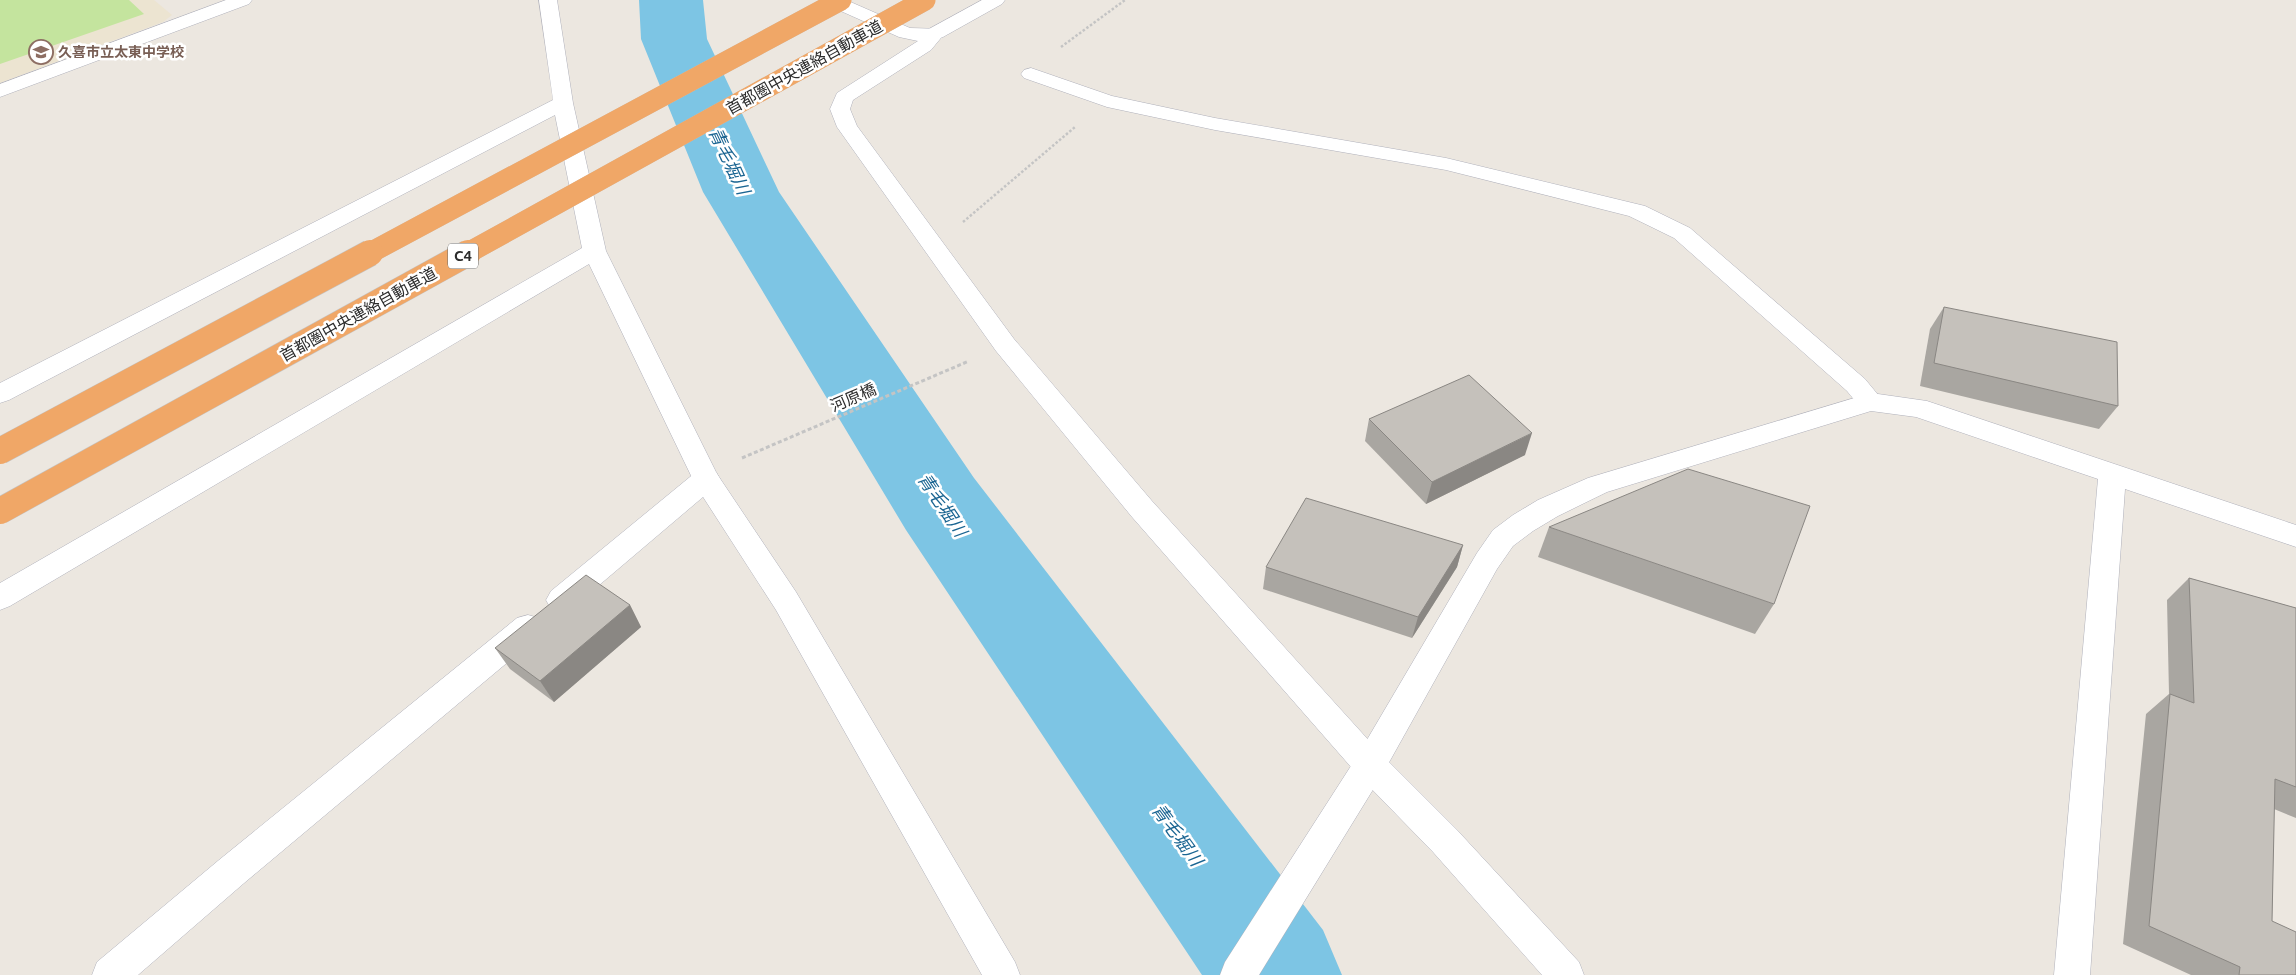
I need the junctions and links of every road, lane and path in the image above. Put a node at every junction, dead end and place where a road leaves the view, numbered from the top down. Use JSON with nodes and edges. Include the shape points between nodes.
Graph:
{"nodes":[{"id":1,"x":243,"y":0,"type":"edge"},
{"id":2,"x":548,"y":0,"type":"edge"},
{"id":3,"x":831,"y":0,"type":"edge"},
{"id":4,"x":841,"y":0,"type":"edge"},
{"id":5,"x":925,"y":0,"type":"edge"},
{"id":6,"x":996,"y":0,"type":"edge"},
{"id":7,"x":1125,"y":0,"type":"edge"},
{"id":8,"x":936,"y":33,"type":"junction"},
{"id":9,"x":1054,"y":52,"type":"dead end"},
{"id":10,"x":1030,"y":74,"type":"dead end"},
{"id":11,"x":0,"y":91,"type":"edge"},
{"id":12,"x":1107,"y":101,"type":"junction"},
{"id":13,"x":563,"y":103,"type":"junction"},
{"id":14,"x":932,"y":248,"type":"junction"},
{"id":15,"x":594,"y":251,"type":"junction"},
{"id":16,"x":972,"y":360,"type":"dead end"},
{"id":17,"x":0,"y":394,"type":"edge"},
{"id":18,"x":1871,"y":402,"type":"junction"},
{"id":19,"x":0,"y":451,"type":"edge"},
{"id":20,"x":735,"y":462,"type":"dead end"},
{"id":21,"x":2112,"y":474,"type":"junction"},
{"id":22,"x":706,"y":480,"type":"junction"},
{"id":23,"x":0,"y":511,"type":"edge"},
{"id":24,"x":2296,"y":536,"type":"edge"},
{"id":25,"x":0,"y":598,"type":"edge"},
{"id":26,"x":1366,"y":772,"type":"junction"},
{"id":27,"x":110,"y":975,"type":"edge"},
{"id":28,"x":1002,"y":975,"type":"edge"},
{"id":29,"x":1238,"y":975,"type":"edge"},
{"id":30,"x":1566,"y":975,"type":"edge"},
{"id":31,"x":2072,"y":975,"type":"edge"}],
"edges":[{"from":1,"to":11,"type":"street"},
{"from":2,"to":13,"type":"street"},
{"from":3,"to":8,"type":"street","via":[[906,33]]},
{"from":4,"to":19,"type":"highway","bridge":true},
{"from":5,"to":23,"type":"highway","name":"首都圏中央連絡自動車道","number":"C4","bridge":true},
{"from":6,"to":8,"type":"street"},
{"from":7,"to":9,"type":"path"},
{"from":8,"to":14,"type":"street","via":[[924,46],[844,97],[840,109],[847,127]]},
{"from":10,"to":12,"type":"street"},
{"from":12,"to":14,"type":"path"},
{"from":12,"to":18,"type":"street","via":[[1215,124],[1446,164],[1637,211],[1682,233],[1856,385]]},
{"from":13,"to":15,"type":"street"},
{"from":13,"to":17,"type":"street"},
{"from":14,"to":26,"type":"street","via":[[1004,345]]},
{"from":15,"to":22,"type":"street"},
{"from":15,"to":25,"type":"street"},
{"from":16,"to":20,"type":"path","name":"河原橋"},
{"from":18,"to":21,"type":"street","via":[[1918,408]]},
{"from":18,"to":26,"type":"street","via":[[1598,486],[1523,523],[1503,538],[1487,561]]},
{"from":21,"to":24,"type":"street"},
{"from":21,"to":31,"type":"street"},
{"from":22,"to":27,"type":"street"},
{"from":22,"to":28,"type":"street","via":[[786,601]]},
{"from":26,"to":29,"type":"street"},
{"from":26,"to":30,"type":"street","via":[[1445,840]]}]}
